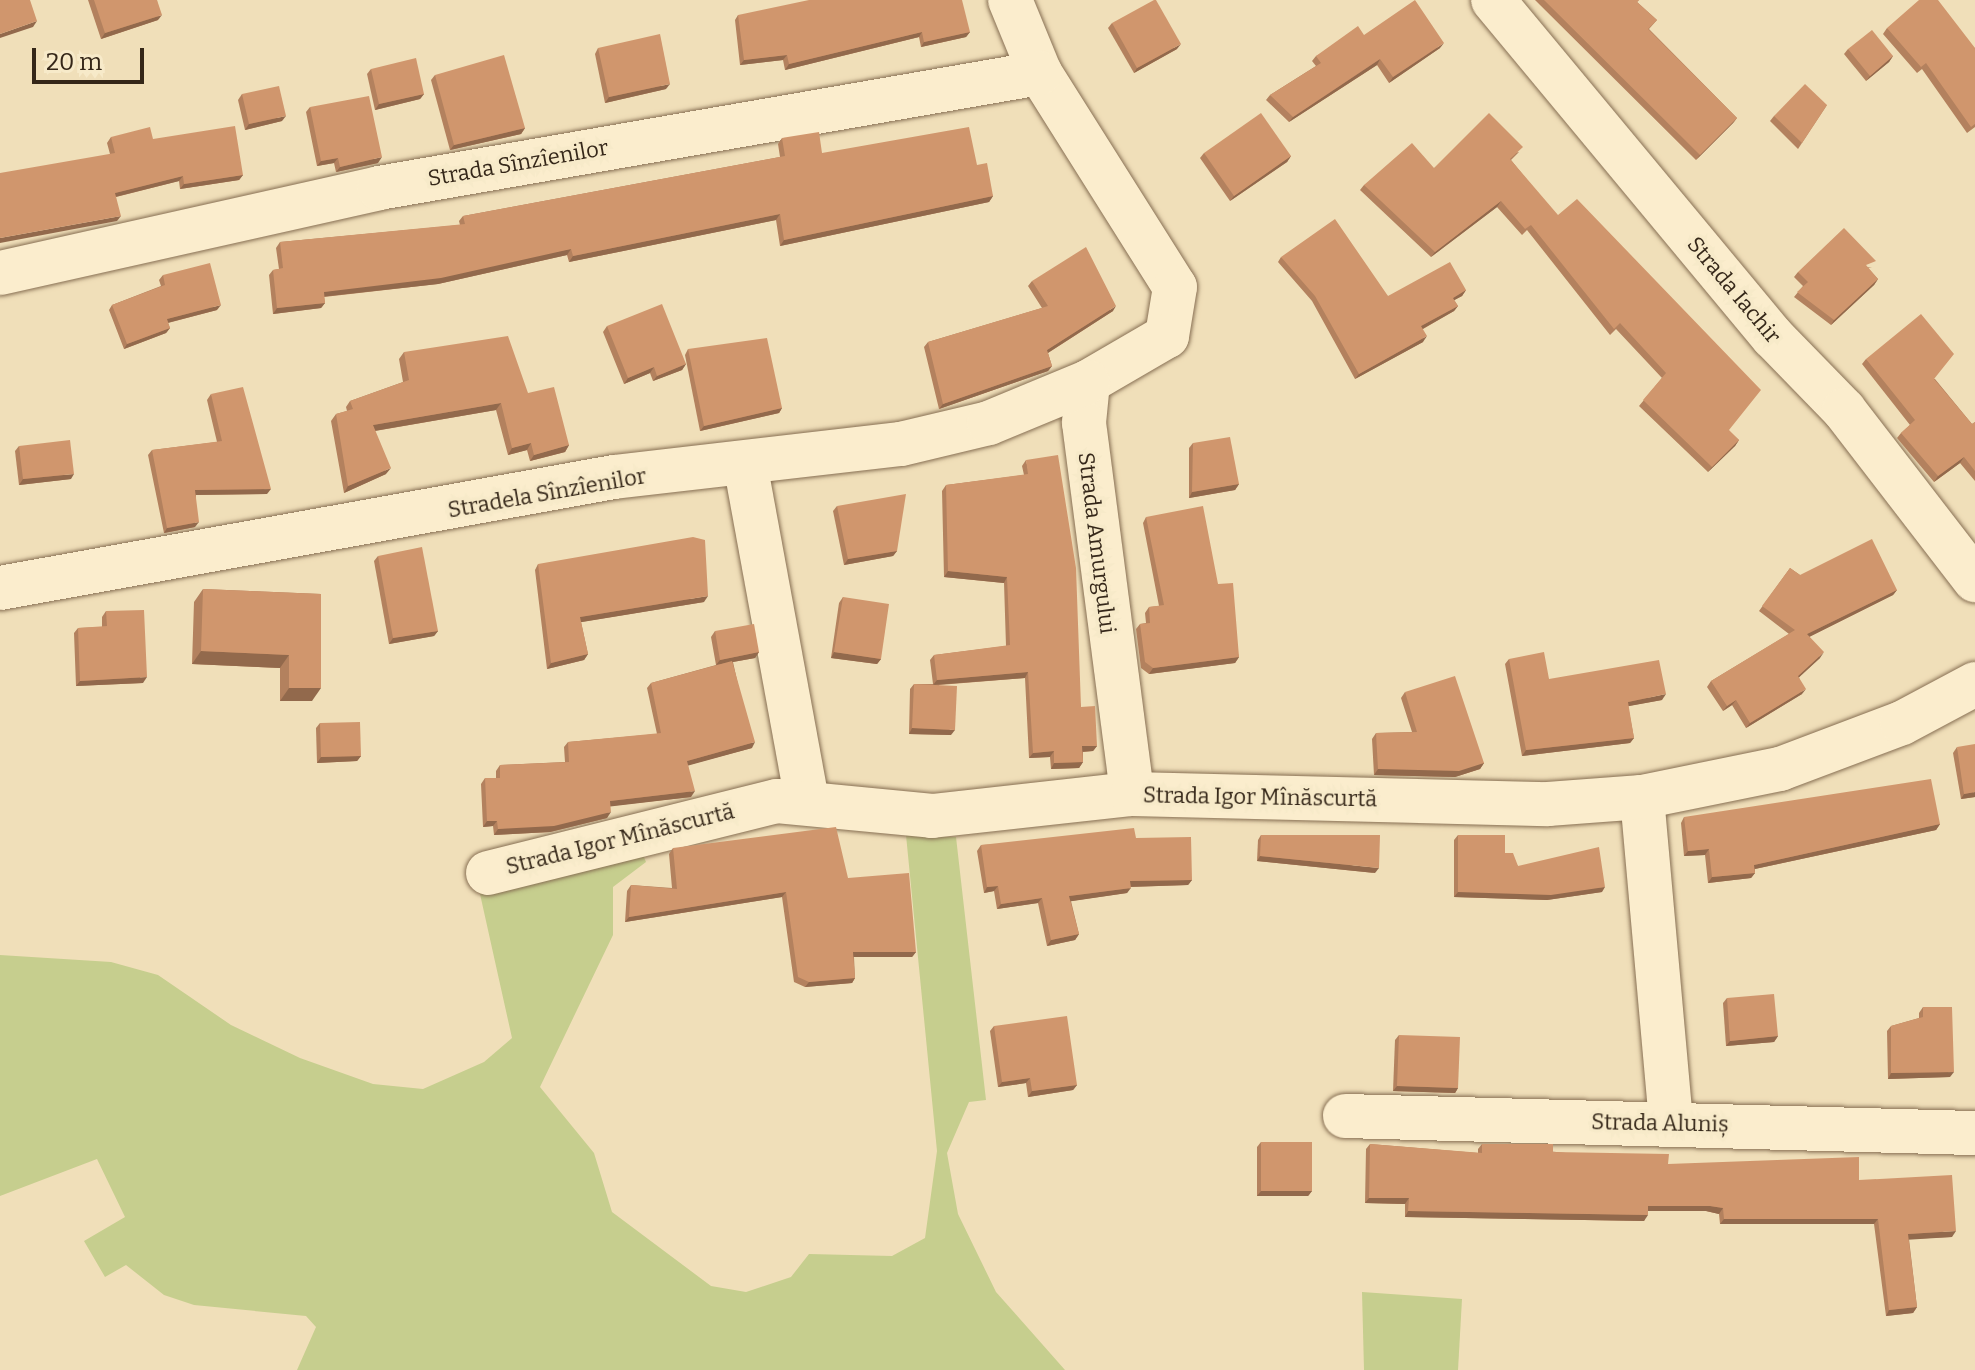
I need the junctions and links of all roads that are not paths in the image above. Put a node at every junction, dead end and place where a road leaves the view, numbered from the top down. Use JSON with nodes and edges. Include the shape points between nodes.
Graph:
{"nodes":[{"id":1,"x":1010,"y":0,"type":"edge"},
{"id":2,"x":1493,"y":0,"type":"edge"},
{"id":3,"x":1040,"y":73,"type":"junction"},
{"id":4,"x":0,"y":273,"type":"edge"},
{"id":5,"x":1088,"y":382,"type":"junction"},
{"id":6,"x":745,"y":463,"type":"junction"},
{"id":7,"x":1975,"y":580,"type":"edge"},
{"id":8,"x":0,"y":588,"type":"edge"},
{"id":9,"x":1975,"y":684,"type":"edge"},
{"id":10,"x":1132,"y":794,"type":"junction"},
{"id":11,"x":1642,"y":797,"type":"junction"},
{"id":12,"x":807,"y":801,"type":"junction"},
{"id":13,"x":488,"y":873,"type":"dead end"},
{"id":14,"x":1345,"y":1116,"type":"dead end"},
{"id":15,"x":1671,"y":1122,"type":"junction"},
{"id":16,"x":1975,"y":1133,"type":"edge"}],
"edges":[{"from":1,"to":3,"type":"street"},
{"from":2,"to":7,"type":"street","name":"Strada Iachir","via":[[1773,337],[1844,410]]},
{"from":3,"to":4,"type":"street","name":"Strada Sînzîenilor","via":[[379,188]]},
{"from":3,"to":5,"type":"street","via":[[1175,287],[1167,336]]},
{"from":5,"to":6,"type":"street","name":"Stradela Sînzîenilor","via":[[989,423],[915,440]]},
{"from":5,"to":10,"type":"street","name":"Strada Amurgului","via":[[1084,456]]},
{"from":6,"to":8,"type":"street","name":"Stradela Sînzîenilor","via":[[614,477]]},
{"from":6,"to":12,"type":"street"},
{"from":9,"to":11,"type":"street","name":"Strada Igor Mînăscurtă","via":[[1902,723],[1780,769]]},
{"from":10,"to":11,"type":"street","name":"Strada Igor Mînăscurtă","via":[[1548,804]]},
{"from":10,"to":12,"type":"street","name":"Strada Igor Mînăscurtă","via":[[932,816]]},
{"from":11,"to":15,"type":"street"},
{"from":12,"to":13,"type":"street","name":"Strada Igor Mînăscurtă","via":[[732,810]]},
{"from":14,"to":15,"type":"street","name":"Strada Aluniș"},
{"from":15,"to":16,"type":"street","name":"Strada Aluniș"}]}
